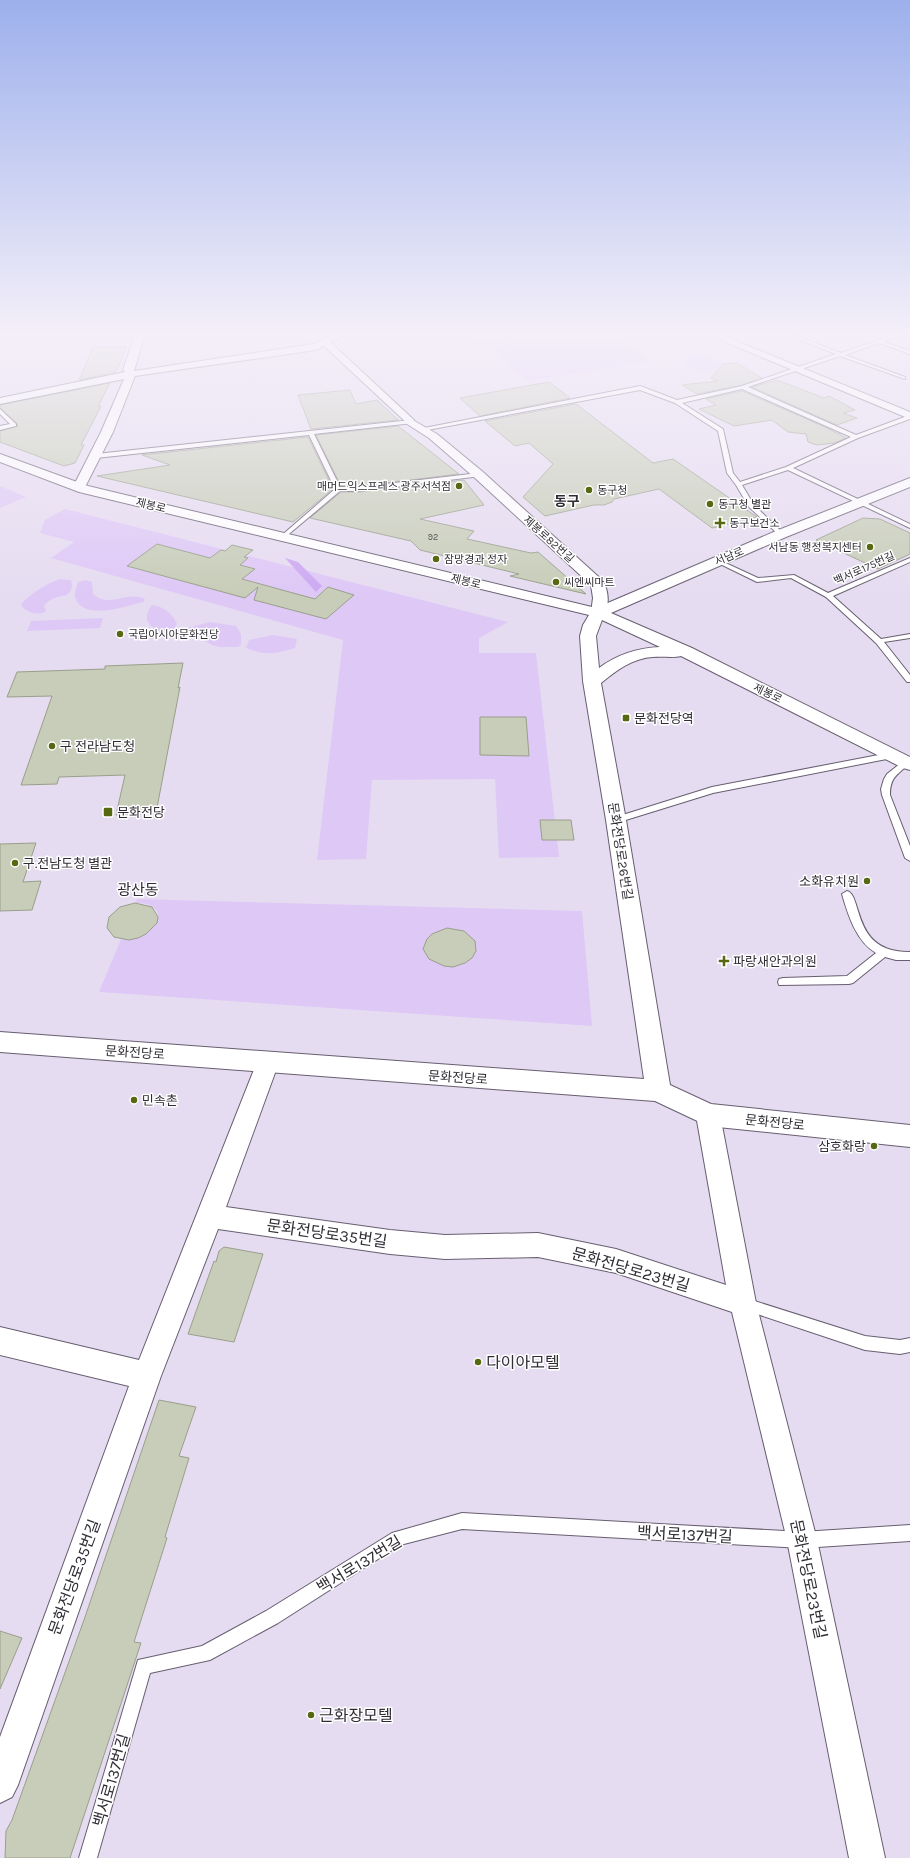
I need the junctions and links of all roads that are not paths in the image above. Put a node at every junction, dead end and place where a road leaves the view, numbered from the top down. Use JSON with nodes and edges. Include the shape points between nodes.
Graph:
{"nodes":[{"id":1,"x":10,"y":421,"type":"edge"},
{"id":2,"x":111,"y":421,"type":"edge"},
{"id":3,"x":466,"y":421,"type":"edge"},
{"id":4,"x":706,"y":421,"type":"edge"},
{"id":5,"x":819,"y":421,"type":"edge"},
{"id":6,"x":900,"y":421,"type":"edge"},
{"id":7,"x":411,"y":422,"type":"joint"},
{"id":8,"x":0,"y":428,"type":"edge"},
{"id":9,"x":422,"y":429,"type":"junction"},
{"id":10,"x":310,"y":432,"type":"junction"},
{"id":11,"x":856,"y":437,"type":"junction"},
{"id":12,"x":96,"y":456,"type":"junction"},
{"id":13,"x":0,"y":458,"type":"edge"},
{"id":14,"x":788,"y":468,"type":"junction"},
{"id":15,"x":479,"y":475,"type":"junction"},
{"id":16,"x":910,"y":482,"type":"edge"},
{"id":17,"x":739,"y":484,"type":"junction"},
{"id":18,"x":79,"y":487,"type":"junction"},
{"id":19,"x":338,"y":489,"type":"junction"},
{"id":20,"x":861,"y":502,"type":"junction"},
{"id":21,"x":910,"y":526,"type":"edge"},
{"id":22,"x":781,"y":534,"type":"junction"},
{"id":23,"x":283,"y":537,"type":"junction"},
{"id":24,"x":910,"y":560,"type":"edge"},
{"id":25,"x":717,"y":561,"type":"junction"},
{"id":26,"x":828,"y":596,"type":"junction"},
{"id":27,"x":598,"y":613,"type":"junction"},
{"id":28,"x":910,"y":636,"type":"edge"},
{"id":29,"x":880,"y":640,"type":"junction"},
{"id":30,"x":686,"y":652,"type":"junction"},
{"id":31,"x":910,"y":680,"type":"edge"},
{"id":32,"x":592,"y":681,"type":"junction"},
{"id":33,"x":903,"y":760,"type":"edge"},
{"id":34,"x":616,"y":820,"type":"junction"},
{"id":35,"x":910,"y":858,"type":"edge"},
{"id":36,"x":847,"y":894,"type":"dead end"},
{"id":37,"x":883,"y":953,"type":"junction"},
{"id":38,"x":910,"y":956,"type":"edge"},
{"id":39,"x":783,"y":982,"type":"dead end"},
{"id":40,"x":0,"y":1042,"type":"edge"},
{"id":41,"x":268,"y":1062,"type":"junction"},
{"id":42,"x":658,"y":1091,"type":"junction"},
{"id":43,"x":708,"y":1115,"type":"junction"},
{"id":44,"x":910,"y":1136,"type":"edge"},
{"id":45,"x":210,"y":1216,"type":"junction"},
{"id":46,"x":444,"y":1247,"type":"joint"},
{"id":47,"x":743,"y":1303,"type":"junction"},
{"id":48,"x":0,"y":1341,"type":"edge"},
{"id":49,"x":910,"y":1344,"type":"edge"},
{"id":50,"x":147,"y":1376,"type":"junction"},
{"id":51,"x":910,"y":1533,"type":"edge"},
{"id":52,"x":802,"y":1540,"type":"junction"},
{"id":53,"x":1,"y":1781,"type":"edge"},
{"id":54,"x":88,"y":1858,"type":"edge"},
{"id":55,"x":867,"y":1858,"type":"edge"}],
"edges":[{"from":1,"to":8,"type":"lane","via":[[14,425]]},
{"from":2,"to":12,"type":"street"},
{"from":3,"to":9,"type":"lane"},
{"from":4,"to":17,"type":"lane","via":[[721,430],[730,473]]},
{"from":5,"to":11,"type":"lane"},
{"from":6,"to":11,"type":"lane"},
{"from":7,"to":9,"type":"street","name":"제봉로82번길"},
{"from":7,"to":10,"type":"lane"},
{"from":9,"to":15,"type":"street","name":"제봉로82번길"},
{"from":10,"to":12,"type":"lane"},
{"from":10,"to":19,"type":"lane"},
{"from":11,"to":14,"type":"lane"},
{"from":12,"to":18,"type":"street"},
{"from":13,"to":18,"type":"street","name":"제봉로"},
{"from":14,"to":17,"type":"lane"},
{"from":14,"to":20,"type":"lane"},
{"from":15,"to":19,"type":"lane","via":[[360,489]]},
{"from":15,"to":27,"type":"street","name":"제봉로82번길","via":[[597,583],[601,591]]},
{"from":16,"to":20,"type":"street","name":"서남로"},
{"from":17,"to":22,"type":"lane","via":[[751,506]]},
{"from":18,"to":23,"type":"street","name":"제봉로"},
{"from":19,"to":23,"type":"lane"},
{"from":20,"to":21,"type":"lane"},
{"from":20,"to":22,"type":"street","name":"서남로"},
{"from":22,"to":25,"type":"street","name":"서남로"},
{"from":23,"to":27,"type":"street","name":"제봉로"},
{"from":24,"to":26,"type":"lane","name":"백서로175번길"},
{"from":25,"to":26,"type":"lane","name":"백서로175번길","via":[[756,580],[792,576]]},
{"from":25,"to":27,"type":"street","name":"서남로"},
{"from":26,"to":29,"type":"lane"},
{"from":27,"to":30,"type":"street","name":"제봉로"},
{"from":27,"to":32,"type":"street","name":"문화전당로26번길","via":[[591,624],[588,636]]},
{"from":28,"to":29,"type":"lane"},
{"from":29,"to":31,"type":"lane"},
{"from":30,"to":32,"type":"street","via":[[646,652],[628,656]]},
{"from":30,"to":33,"type":"street","name":"제봉로"},
{"from":32,"to":34,"type":"street","name":"문화전당로26번길"},
{"from":33,"to":34,"type":"lane","via":[[712,790]]},
{"from":33,"to":35,"type":"lane","via":[[884,784]]},
{"from":34,"to":42,"type":"street","name":"문화전당로26번길"},
{"from":36,"to":37,"type":"lane","via":[[861,933]]},
{"from":37,"to":38,"type":"lane"},
{"from":37,"to":39,"type":"lane","via":[[849,980]]},
{"from":40,"to":41,"type":"street","name":"문화전당로"},
{"from":41,"to":42,"type":"street","name":"문화전당로"},
{"from":41,"to":45,"type":"street","name":"문화전당로35번길"},
{"from":42,"to":43,"type":"street","name":"문화전당로"},
{"from":43,"to":44,"type":"street","name":"문화전당로"},
{"from":43,"to":47,"type":"street","name":"문화전당로23번길"},
{"from":45,"to":46,"type":"street","name":"문화전당로35번길","via":[[390,1242]]},
{"from":45,"to":50,"type":"street","name":"문화전당로35번길"},
{"from":46,"to":47,"type":"street","name":"문화전당로23번길","via":[[538,1245],[616,1261]]},
{"from":47,"to":49,"type":"lane","name":"문화전당로23번길","via":[[865,1343],[900,1347]]},
{"from":47,"to":52,"type":"street","name":"문화전당로23번길"},
{"from":48,"to":50,"type":"street"},
{"from":50,"to":53,"type":"street","name":"문화전당로35번길"},
{"from":51,"to":52,"type":"lane","name":"백서로137번길"},
{"from":52,"to":54,"type":"lane","name":"백서로137번길","via":[[462,1521],[398,1538],[272,1617],[204,1654],[144,1666]]},
{"from":52,"to":55,"type":"street","name":"문화전당로23번길"}]}
